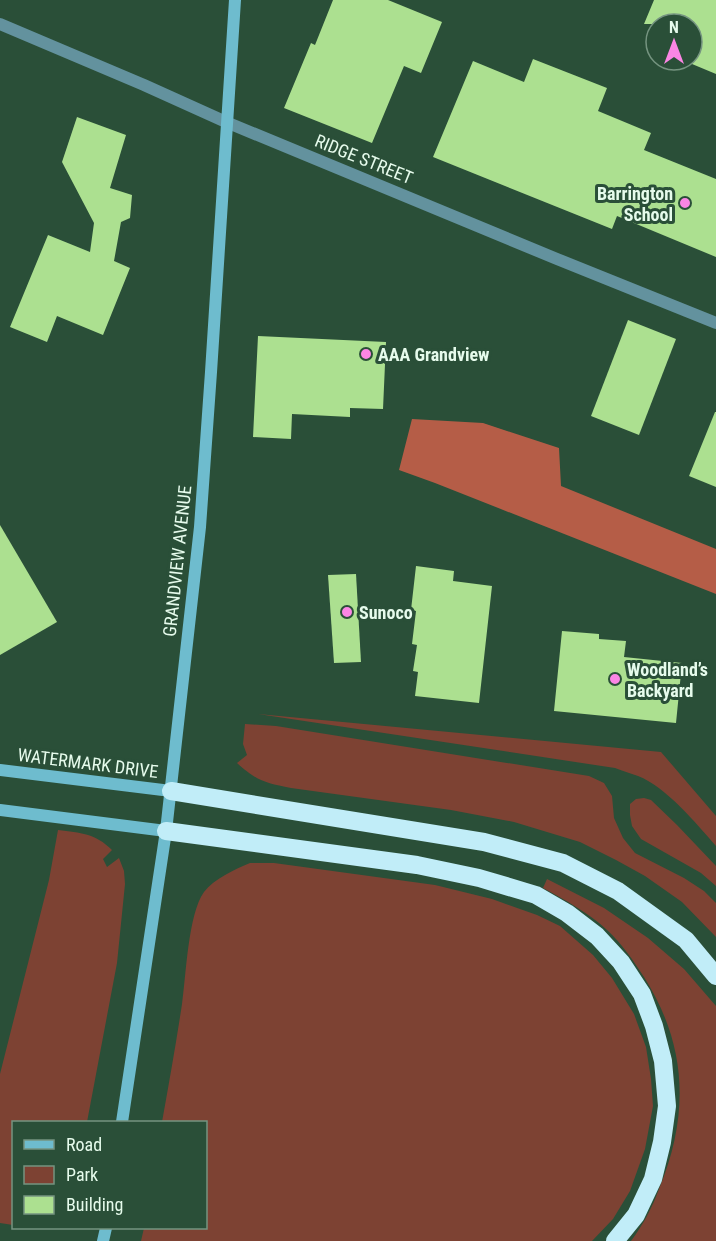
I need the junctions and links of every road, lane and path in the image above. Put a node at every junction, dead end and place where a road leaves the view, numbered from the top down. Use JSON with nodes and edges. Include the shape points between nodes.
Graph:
{"nodes":[{"id":1,"x":235,"y":0,"type":"edge"},
{"id":2,"x":0,"y":24,"type":"edge"},
{"id":3,"x":226,"y":122,"type":"junction"},
{"id":4,"x":716,"y":323,"type":"edge"},
{"id":5,"x":0,"y":770,"type":"edge"},
{"id":6,"x":171,"y":791,"type":"junction"},
{"id":7,"x":0,"y":810,"type":"edge"},
{"id":8,"x":166,"y":831,"type":"junction"},
{"id":9,"x":716,"y":976,"type":"edge"},
{"id":10,"x":122,"y":1121,"type":"edge"},
{"id":11,"x":615,"y":1241,"type":"edge"}],
"edges":[{"from":1,"to":3,"type":"main road","name":"GRANDVIEW AVENUE"},
{"from":2,"to":3,"type":"street","name":"RIDGE STREET"},
{"from":3,"to":4,"type":"street","name":"RIDGE STREET"},
{"from":3,"to":6,"type":"main road","name":"GRANDVIEW AVENUE","via":[[200,527]]},
{"from":5,"to":6,"type":"main road","name":"WATERMARK DRIVE"},
{"from":6,"to":8,"type":"main road","name":"GRANDVIEW AVENUE"},
{"from":6,"to":9,"type":"highway","via":[[484,842],[563,863],[618,891],[686,940]]},
{"from":7,"to":8,"type":"main road"},
{"from":8,"to":10,"type":"main road","name":"GRANDVIEW AVENUE"},
{"from":8,"to":11,"type":"highway","via":[[417,865],[478,878],[536,894],[597,936],[621,962],[642,994],[663,1061],[667,1106],[653,1179],[636,1215]]}]}
